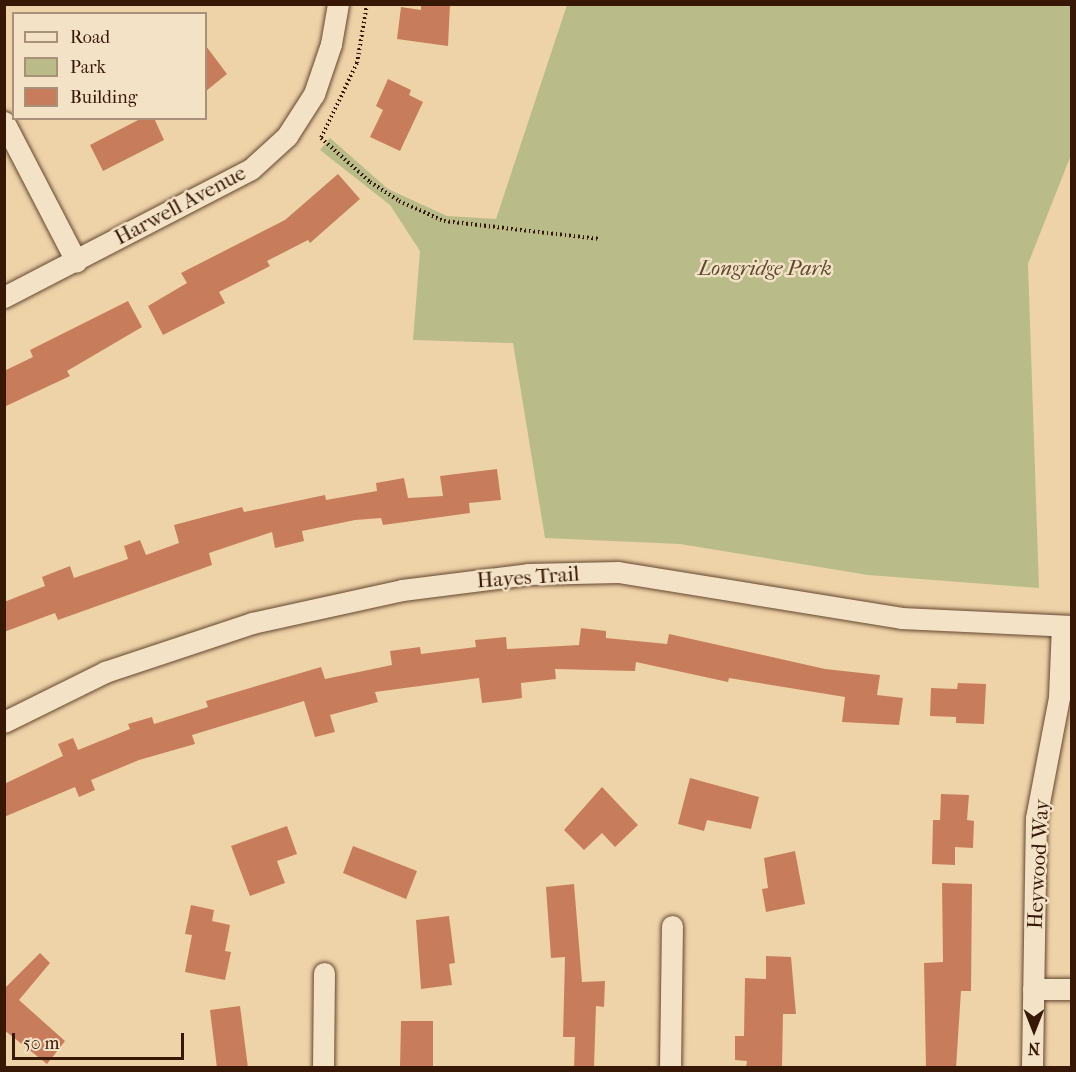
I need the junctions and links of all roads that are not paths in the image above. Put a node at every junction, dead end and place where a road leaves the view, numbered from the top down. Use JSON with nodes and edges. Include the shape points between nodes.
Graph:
{"nodes":[{"id":1,"x":338,"y":4,"type":"edge"},
{"id":2,"x":4,"y":122,"type":"edge"},
{"id":3,"x":76,"y":261,"type":"junction"},
{"id":4,"x":4,"y":297,"type":"edge"},
{"id":5,"x":1066,"y":626,"type":"edge"},
{"id":6,"x":4,"y":722,"type":"edge"},
{"id":7,"x":672,"y":926,"type":"dead end"},
{"id":8,"x":324,"y":974,"type":"dead end"},
{"id":9,"x":1033,"y":989,"type":"junction"},
{"id":10,"x":1071,"y":989,"type":"edge"},
{"id":11,"x":322,"y":1068,"type":"edge"},
{"id":12,"x":670,"y":1068,"type":"edge"},
{"id":13,"x":1032,"y":1068,"type":"edge"}],
"edges":[{"from":1,"to":3,"type":"street","name":"Harwell Avenue","via":[[332,44],[314,94],[287,135],[251,168]]},
{"from":2,"to":3,"type":"street"},
{"from":3,"to":4,"type":"street","name":"Harwell Avenue"},
{"from":5,"to":6,"type":"street","name":"Hayes Trail","via":[[901,618],[618,572],[528,574],[402,590],[252,623],[105,672]]},
{"from":5,"to":9,"type":"street","name":"Heywood Way","via":[[1059,697],[1036,818]]},
{"from":7,"to":12,"type":"street"},
{"from":8,"to":11,"type":"street"},
{"from":9,"to":10,"type":"street"},
{"from":9,"to":13,"type":"street","name":"Heywood Way"}]}
